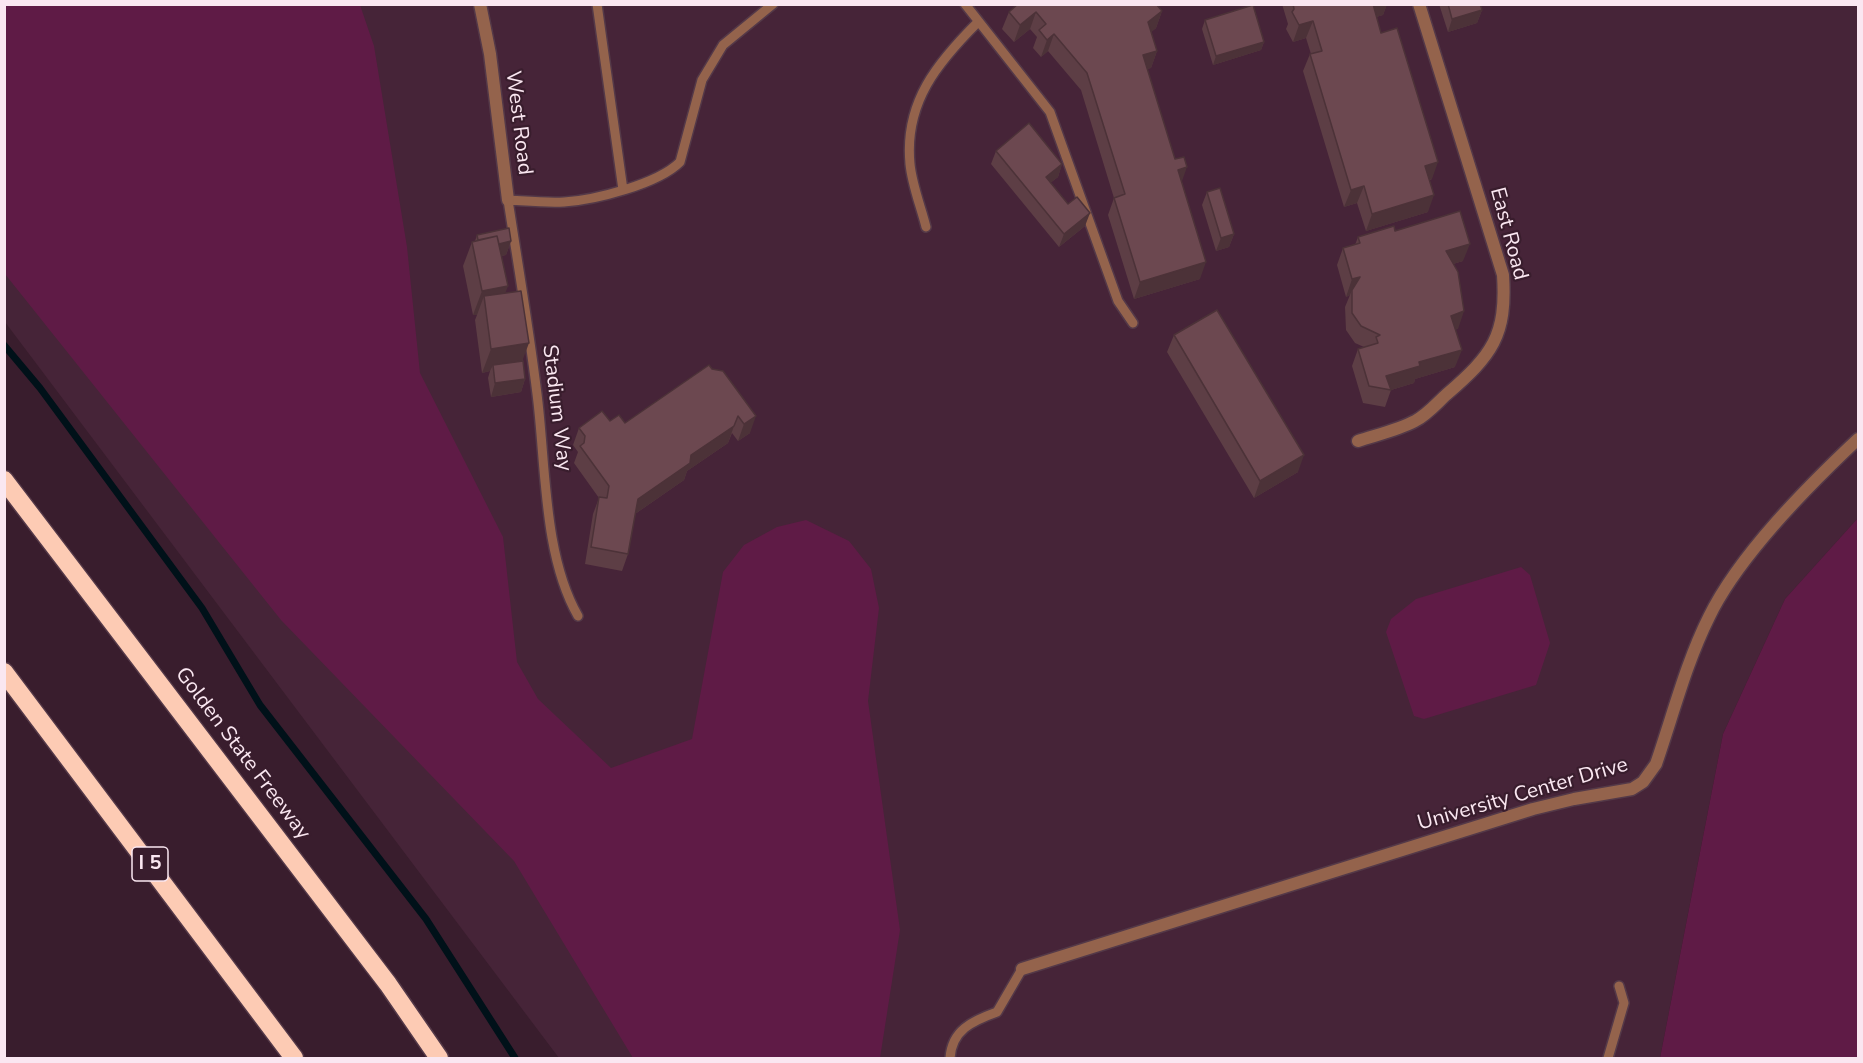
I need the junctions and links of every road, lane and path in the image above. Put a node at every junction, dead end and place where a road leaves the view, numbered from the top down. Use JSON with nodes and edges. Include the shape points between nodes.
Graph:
{"nodes":[{"id":1,"x":480,"y":4,"type":"edge"},
{"id":2,"x":597,"y":4,"type":"edge"},
{"id":3,"x":773,"y":4,"type":"edge"},
{"id":4,"x":965,"y":4,"type":"edge"},
{"id":5,"x":1419,"y":4,"type":"edge"},
{"id":6,"x":978,"y":22,"type":"junction"},
{"id":7,"x":623,"y":190,"type":"junction"},
{"id":8,"x":508,"y":200,"type":"junction"},
{"id":9,"x":926,"y":227,"type":"dead end"},
{"id":10,"x":1133,"y":322,"type":"dead end"},
{"id":11,"x":1858,"y":439,"type":"edge"},
{"id":12,"x":1358,"y":441,"type":"dead end"},
{"id":13,"x":4,"y":480,"type":"edge"},
{"id":14,"x":578,"y":616,"type":"dead end"},
{"id":15,"x":4,"y":672,"type":"edge"},
{"id":16,"x":1022,"y":969,"type":"joint"},
{"id":17,"x":1619,"y":986,"type":"dead end"},
{"id":18,"x":294,"y":1059,"type":"edge"},
{"id":19,"x":439,"y":1059,"type":"edge"},
{"id":20,"x":950,"y":1059,"type":"edge"},
{"id":21,"x":1608,"y":1059,"type":"edge"}],
"edges":[{"from":1,"to":8,"type":"street","name":"West Road"},
{"from":2,"to":7,"type":"lane"},
{"from":3,"to":7,"type":"lane","name":"West Road","via":[[723,45],[702,80],[680,162],[670,172]]},
{"from":4,"to":6,"type":"lane"},
{"from":5,"to":12,"type":"street","name":"East Road","via":[[1503,275],[1505,301],[1494,343],[1478,368],[1416,421]]},
{"from":6,"to":9,"type":"lane","via":[[943,57],[923,87],[914,119],[910,163]]},
{"from":6,"to":10,"type":"lane","via":[[1050,112],[1118,301]]},
{"from":7,"to":8,"type":"lane","name":"West Road","via":[[565,202]]},
{"from":8,"to":14,"type":"lane","name":"Stadium Way","via":[[537,394],[553,540],[566,594]]},
{"from":11,"to":16,"type":"street","name":"University Center Drive","via":[[1823,472],[1722,594],[1708,618],[1656,764],[1643,782],[1632,789],[1533,809]]},
{"from":13,"to":19,"type":"highway","name":"Golden State Freeway","via":[[388,984]]},
{"from":15,"to":18,"type":"highway","number":"I 5"},
{"from":16,"to":20,"type":"lane","via":[[997,1012],[958,1032]]},
{"from":17,"to":21,"type":"lane","via":[[1624,1003]]}]}
